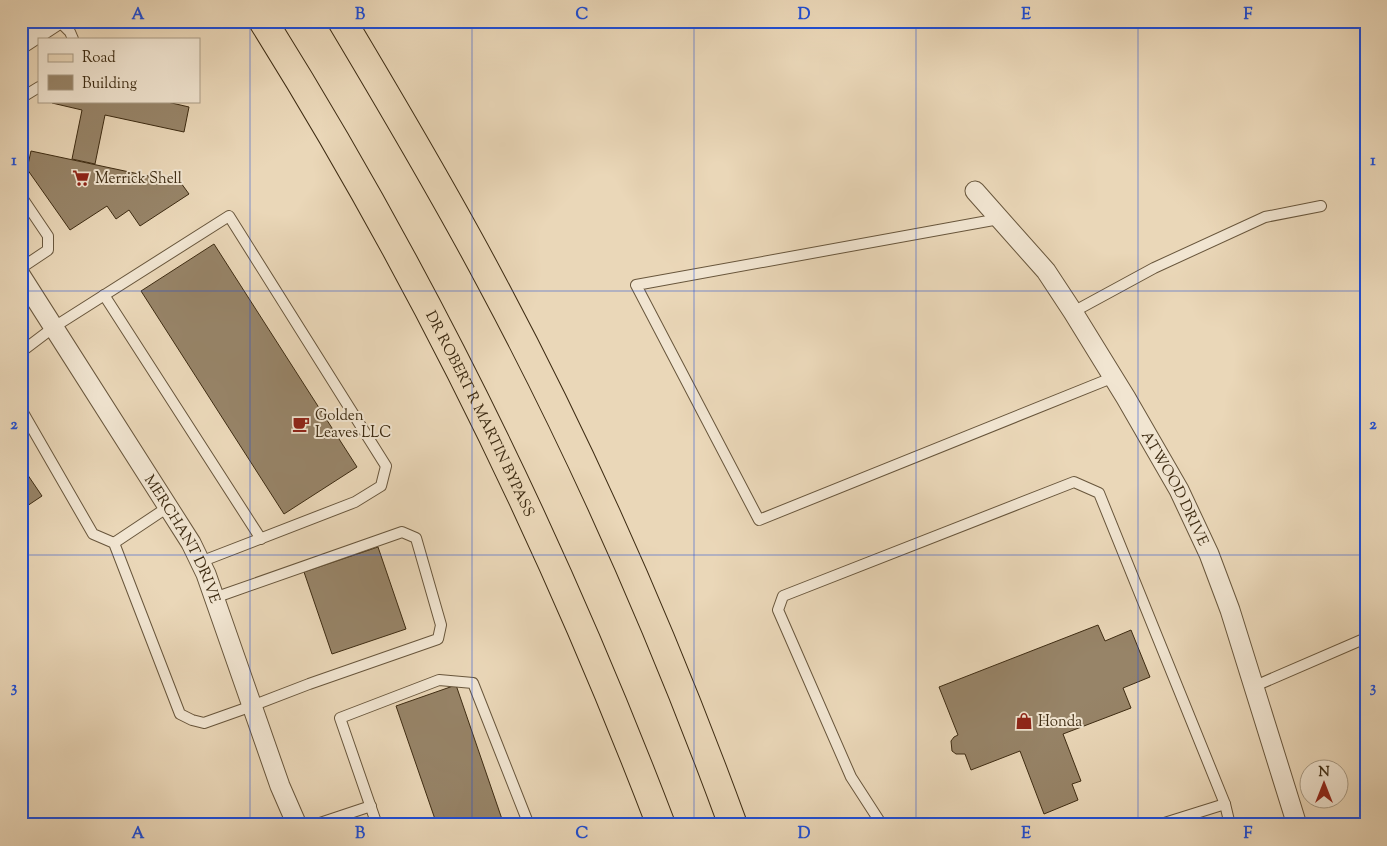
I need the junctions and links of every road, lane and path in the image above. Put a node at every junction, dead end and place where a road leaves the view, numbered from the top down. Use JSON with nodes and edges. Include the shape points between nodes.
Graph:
{"nodes":[{"id":1,"x":58,"y":21,"type":"edge"},
{"id":2,"x":263,"y":21,"type":"edge"},
{"id":3,"x":342,"y":21,"type":"edge"},
{"id":4,"x":35,"y":27,"type":"edge"},
{"id":5,"x":73,"y":38,"type":"edge"},
{"id":6,"x":21,"y":44,"type":"edge"},
{"id":7,"x":38,"y":88,"type":"edge"},
{"id":8,"x":21,"y":98,"type":"edge"},
{"id":9,"x":975,"y":191,"type":"dead end"},
{"id":10,"x":21,"y":196,"type":"edge"},
{"id":11,"x":1321,"y":206,"type":"dead end"},
{"id":12,"x":999,"y":219,"type":"junction"},
{"id":13,"x":21,"y":268,"type":"edge"},
{"id":14,"x":21,"y":276,"type":"edge"},
{"id":15,"x":104,"y":295,"type":"junction"},
{"id":16,"x":1073,"y":312,"type":"junction"},
{"id":17,"x":54,"y":328,"type":"junction"},
{"id":18,"x":21,"y":352,"type":"edge"},
{"id":19,"x":1114,"y":378,"type":"junction"},
{"id":20,"x":21,"y":409,"type":"edge"},
{"id":21,"x":168,"y":507,"type":"junction"},
{"id":22,"x":261,"y":539,"type":"junction"},
{"id":23,"x":114,"y":544,"type":"junction"},
{"id":24,"x":200,"y":562,"type":"junction"},
{"id":25,"x":214,"y":598,"type":"junction"},
{"id":26,"x":1366,"y":638,"type":"edge"},
{"id":27,"x":1254,"y":686,"type":"junction"},
{"id":28,"x":252,"y":706,"type":"junction"},
{"id":29,"x":1225,"y":804,"type":"junction"},
{"id":30,"x":371,"y":806,"type":"junction"},
{"id":31,"x":297,"y":825,"type":"edge"},
{"id":32,"x":314,"y":825,"type":"edge"},
{"id":33,"x":377,"y":825,"type":"edge"},
{"id":34,"x":529,"y":825,"type":"edge"},
{"id":35,"x":661,"y":825,"type":"edge"},
{"id":36,"x":733,"y":825,"type":"edge"},
{"id":37,"x":882,"y":825,"type":"edge"},
{"id":38,"x":1158,"y":825,"type":"edge"},
{"id":39,"x":1230,"y":825,"type":"edge"},
{"id":40,"x":1298,"y":825,"type":"edge"}],
"edges":[{"from":1,"to":4,"type":"street"},
{"from":1,"to":5,"type":"lane"},
{"from":2,"to":35,"type":"main road","name":"DR ROBERT R MARTIN BYPASS","via":[[390,238],[449,348],[557,572]]},
{"from":3,"to":36,"type":"main road","via":[[435,177],[548,393],[652,618]]},
{"from":4,"to":6,"type":"street"},
{"from":7,"to":8,"type":"lane"},
{"from":9,"to":12,"type":"street","name":"ATWOOD DRIVE"},
{"from":10,"to":13,"type":"lane","via":[[48,236],[48,250]]},
{"from":11,"to":16,"type":"lane","via":[[1265,217],[1154,268]]},
{"from":12,"to":16,"type":"street","name":"ATWOOD DRIVE","via":[[1046,271]]},
{"from":12,"to":19,"type":"lane","via":[[636,285],[760,520]]},
{"from":14,"to":17,"type":"street","name":"MERCHANT DRIVE"},
{"from":15,"to":17,"type":"lane"},
{"from":15,"to":22,"type":"lane"},
{"from":15,"to":22,"type":"lane","via":[[229,216],[386,466],[381,486],[355,502]]},
{"from":16,"to":19,"type":"street","name":"ATWOOD DRIVE"},
{"from":17,"to":18,"type":"lane"},
{"from":17,"to":21,"type":"street","name":"MERCHANT DRIVE"},
{"from":19,"to":27,"type":"street","name":"ATWOOD DRIVE","via":[[1194,522],[1230,610]]},
{"from":20,"to":23,"type":"lane","via":[[93,534]]},
{"from":21,"to":23,"type":"lane"},
{"from":21,"to":24,"type":"street","name":"MERCHANT DRIVE"},
{"from":22,"to":24,"type":"lane"},
{"from":23,"to":28,"type":"lane","via":[[180,714],[204,723]]},
{"from":24,"to":25,"type":"street","name":"MERCHANT DRIVE"},
{"from":25,"to":28,"type":"street","name":"MERCHANT DRIVE"},
{"from":25,"to":28,"type":"lane","via":[[402,532],[416,538],[441,625],[438,639]]},
{"from":26,"to":27,"type":"lane"},
{"from":27,"to":40,"type":"street","name":"ATWOOD DRIVE"},
{"from":28,"to":31,"type":"street","name":"MERCHANT DRIVE"},
{"from":29,"to":37,"type":"lane","via":[[1099,493],[1074,482],[783,596],[778,610],[851,777]]},
{"from":29,"to":38,"type":"lane"},
{"from":29,"to":39,"type":"lane"},
{"from":30,"to":32,"type":"lane"},
{"from":30,"to":33,"type":"lane"},
{"from":30,"to":34,"type":"lane","via":[[340,718],[439,680],[474,683]]}]}
